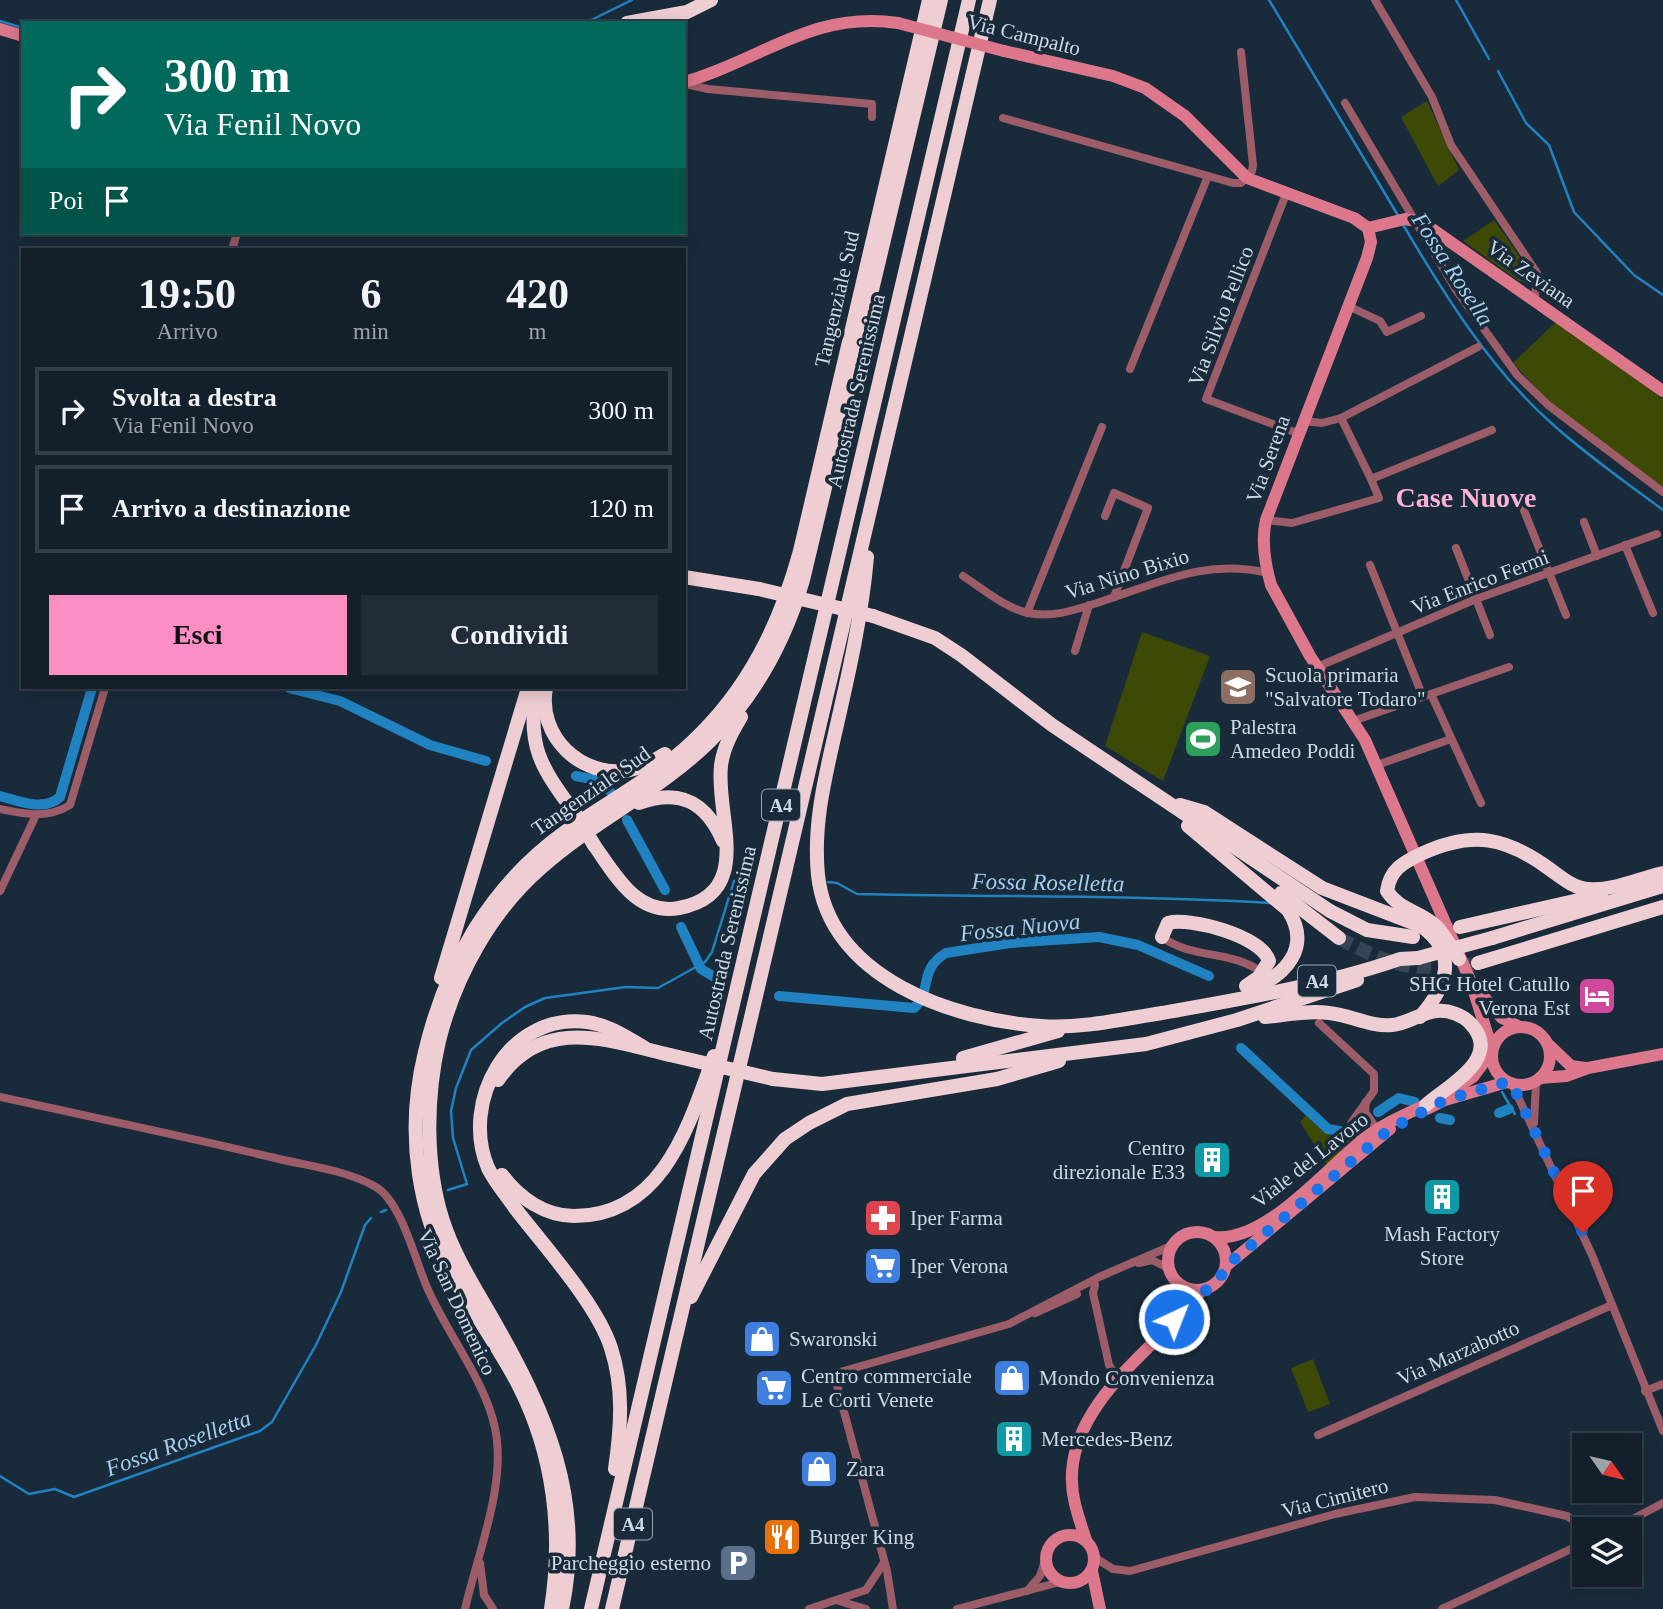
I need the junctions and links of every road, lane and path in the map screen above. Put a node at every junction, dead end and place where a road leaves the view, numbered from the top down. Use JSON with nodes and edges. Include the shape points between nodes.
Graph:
{"nodes":[{"id":1,"x":711,"y":0,"type":"edge"},
{"id":2,"x":920,"y":0,"type":"edge"},
{"id":3,"x":929,"y":0,"type":"edge"},
{"id":4,"x":941,"y":0,"type":"edge"},
{"id":5,"x":969,"y":0,"type":"edge"},
{"id":6,"x":990,"y":0,"type":"edge"},
{"id":7,"x":1375,"y":0,"type":"edge"},
{"id":8,"x":659,"y":20,"type":"edge"},
{"id":9,"x":0,"y":30,"type":"edge"},
{"id":10,"x":21,"y":35,"type":"edge"},
{"id":11,"x":1241,"y":51,"type":"dead end"},
{"id":12,"x":686,"y":81,"type":"edge"},
{"id":13,"x":686,"y":83,"type":"edge"},
{"id":14,"x":1345,"y":103,"type":"dead end"},
{"id":15,"x":904,"y":105,"type":"junction"},
{"id":16,"x":872,"y":117,"type":"dead end"},
{"id":17,"x":1003,"y":118,"type":"dead end"},
{"id":18,"x":1208,"y":176,"type":"junction"},
{"id":19,"x":1247,"y":178,"type":"junction"},
{"id":20,"x":1286,"y":194,"type":"junction"},
{"id":21,"x":1404,"y":221,"type":"junction"},
{"id":22,"x":1368,"y":228,"type":"junction"},
{"id":23,"x":1535,"y":299,"type":"junction"},
{"id":24,"x":1348,"y":306,"type":"junction"},
{"id":25,"x":1420,"y":316,"type":"dead end"},
{"id":26,"x":1478,"y":347,"type":"dead end"},
{"id":27,"x":1130,"y":369,"type":"dead end"},
{"id":28,"x":1663,"y":391,"type":"edge"},
{"id":29,"x":1342,"y":418,"type":"junction"},
{"id":30,"x":1102,"y":427,"type":"dead end"},
{"id":31,"x":1300,"y":427,"type":"junction"},
{"id":32,"x":1492,"y":430,"type":"dead end"},
{"id":33,"x":1371,"y":479,"type":"junction"},
{"id":34,"x":1663,"y":492,"type":"edge"},
{"id":35,"x":1518,"y":498,"type":"dead end"},
{"id":36,"x":1104,"y":516,"type":"dead end"},
{"id":37,"x":1266,"y":520,"type":"junction"},
{"id":38,"x":1584,"y":522,"type":"dead end"},
{"id":39,"x":867,"y":526,"type":"junction"},
{"id":40,"x":1657,"y":534,"type":"dead end"},
{"id":41,"x":1625,"y":545,"type":"junction"},
{"id":42,"x":1456,"y":548,"type":"dead end"},
{"id":43,"x":1597,"y":556,"type":"junction"},
{"id":44,"x":1370,"y":565,"type":"dead end"},
{"id":45,"x":1268,"y":573,"type":"junction"},
{"id":46,"x":1549,"y":573,"type":"junction"},
{"id":47,"x":963,"y":576,"type":"dead end"},
{"id":48,"x":686,"y":577,"type":"edge"},
{"id":49,"x":1114,"y":597,"type":"junction"},
{"id":50,"x":1476,"y":599,"type":"junction"},
{"id":51,"x":1089,"y":605,"type":"junction"},
{"id":52,"x":1027,"y":613,"type":"junction"},
{"id":53,"x":1653,"y":613,"type":"dead end"},
{"id":54,"x":1566,"y":615,"type":"dead end"},
{"id":55,"x":1399,"y":632,"type":"junction"},
{"id":56,"x":1490,"y":635,"type":"dead end"},
{"id":57,"x":1076,"y":651,"type":"dead end"},
{"id":58,"x":1317,"y":667,"type":"junction"},
{"id":59,"x":1510,"y":667,"type":"dead end"},
{"id":60,"x":766,"y":670,"type":"junction"},
{"id":61,"x":105,"y":689,"type":"edge"},
{"id":62,"x":528,"y":689,"type":"edge"},
{"id":63,"x":536,"y":689,"type":"edge"},
{"id":64,"x":546,"y":689,"type":"edge"},
{"id":65,"x":1427,"y":695,"type":"junction"},
{"id":66,"x":728,"y":702,"type":"junction"},
{"id":67,"x":1353,"y":721,"type":"junction"},
{"id":68,"x":1451,"y":739,"type":"junction"},
{"id":69,"x":1377,"y":765,"type":"junction"},
{"id":70,"x":1162,"y":799,"type":"junction"},
{"id":71,"x":1481,"y":803,"type":"dead end"},
{"id":72,"x":0,"y":809,"type":"edge"},
{"id":73,"x":623,"y":809,"type":"junction"},
{"id":74,"x":36,"y":815,"type":"junction"},
{"id":75,"x":1416,"y":856,"type":"junction"},
{"id":76,"x":728,"y":859,"type":"junction"},
{"id":77,"x":1663,"y":875,"type":"edge"},
{"id":78,"x":1663,"y":886,"type":"edge"},
{"id":79,"x":0,"y":891,"type":"edge"},
{"id":80,"x":1663,"y":894,"type":"edge"},
{"id":81,"x":1663,"y":907,"type":"edge"},
{"id":82,"x":1546,"y":923,"type":"junction"},
{"id":83,"x":1460,"y":927,"type":"dead end"},
{"id":84,"x":1162,"y":937,"type":"joint"},
{"id":85,"x":1413,"y":937,"type":"dead end"},
{"id":86,"x":1339,"y":939,"type":"tunnel mouth"},
{"id":87,"x":1418,"y":958,"type":"junction"},
{"id":88,"x":1460,"y":959,"type":"junction"},
{"id":89,"x":1478,"y":963,"type":"tunnel mouth"},
{"id":90,"x":1255,"y":968,"type":"dead end"},
{"id":91,"x":1471,"y":982,"type":"junction"},
{"id":92,"x":737,"y":992,"type":"junction"},
{"id":93,"x":1214,"y":1004,"type":"junction"},
{"id":94,"x":1420,"y":1017,"type":"junction"},
{"id":95,"x":1237,"y":1020,"type":"junction"},
{"id":96,"x":1319,"y":1023,"type":"dead end"},
{"id":97,"x":1079,"y":1025,"type":"junction"},
{"id":98,"x":1518,"y":1026,"type":"junction"},
{"id":99,"x":1548,"y":1044,"type":"junction"},
{"id":100,"x":645,"y":1048,"type":"junction"},
{"id":101,"x":425,"y":1051,"type":"junction"},
{"id":102,"x":1492,"y":1051,"type":"junction"},
{"id":103,"x":1088,"y":1052,"type":"junction"},
{"id":104,"x":1663,"y":1054,"type":"edge"},
{"id":105,"x":1588,"y":1068,"type":"junction"},
{"id":106,"x":900,"y":1074,"type":"junction"},
{"id":107,"x":1538,"y":1080,"type":"junction"},
{"id":108,"x":1509,"y":1083,"type":"junction"},
{"id":109,"x":0,"y":1097,"type":"edge"},
{"id":110,"x":1366,"y":1102,"type":"junction"},
{"id":111,"x":1426,"y":1105,"type":"junction"},
{"id":112,"x":1534,"y":1126,"type":"junction"},
{"id":113,"x":1377,"y":1129,"type":"junction"},
{"id":114,"x":1363,"y":1140,"type":"junction"},
{"id":115,"x":1214,"y":1237,"type":"junction"},
{"id":116,"x":1171,"y":1246,"type":"junction"},
{"id":117,"x":1226,"y":1266,"type":"junction"},
{"id":118,"x":1168,"y":1268,"type":"junction"},
{"id":119,"x":1174,"y":1280,"type":"junction"},
{"id":120,"x":1095,"y":1285,"type":"junction"},
{"id":121,"x":1203,"y":1290,"type":"junction"},
{"id":122,"x":1612,"y":1305,"type":"junction"},
{"id":123,"x":682,"y":1314,"type":"junction"},
{"id":124,"x":1025,"y":1316,"type":"junction"},
{"id":125,"x":1174,"y":1319,"type":"junction"},
{"id":126,"x":1117,"y":1377,"type":"junction"},
{"id":127,"x":1663,"y":1384,"type":"edge"},
{"id":128,"x":1645,"y":1391,"type":"junction"},
{"id":129,"x":1663,"y":1431,"type":"edge"},
{"id":130,"x":1318,"y":1435,"type":"dead end"},
{"id":131,"x":1074,"y":1503,"type":"junction"},
{"id":132,"x":1663,"y":1503,"type":"edge"},
{"id":133,"x":1637,"y":1517,"type":"edge"},
{"id":134,"x":1572,"y":1520,"type":"edge"},
{"id":135,"x":1059,"y":1537,"type":"junction"},
{"id":136,"x":1086,"y":1540,"type":"junction"},
{"id":137,"x":606,"y":1543,"type":"junction"},
{"id":138,"x":1572,"y":1549,"type":"edge"},
{"id":139,"x":1094,"y":1557,"type":"junction"},
{"id":140,"x":1045,"y":1561,"type":"junction"},
{"id":141,"x":480,"y":1563,"type":"junction"},
{"id":142,"x":883,"y":1564,"type":"junction"},
{"id":143,"x":1092,"y":1571,"type":"junction"},
{"id":144,"x":1066,"y":1583,"type":"junction"},
{"id":145,"x":1024,"y":1594,"type":"junction"},
{"id":146,"x":837,"y":1601,"type":"junction"},
{"id":147,"x":855,"y":1607,"type":"edge"},
{"id":148,"x":465,"y":1609,"type":"edge"},
{"id":149,"x":493,"y":1609,"type":"edge"},
{"id":150,"x":551,"y":1609,"type":"edge"},
{"id":151,"x":562,"y":1609,"type":"edge"},
{"id":152,"x":591,"y":1609,"type":"edge"},
{"id":153,"x":612,"y":1609,"type":"edge"},
{"id":154,"x":809,"y":1609,"type":"edge"},
{"id":155,"x":866,"y":1609,"type":"edge"},
{"id":156,"x":892,"y":1609,"type":"edge"},
{"id":157,"x":957,"y":1609,"type":"edge"},
{"id":158,"x":1099,"y":1609,"type":"edge"},
{"id":159,"x":1442,"y":1609,"type":"edge"}],
"edges":[{"from":1,"to":8,"type":"highway"},
{"from":2,"to":15,"type":"highway"},
{"from":3,"to":15,"type":"highway","name":"Tangenziale Sud"},
{"from":4,"to":60,"type":"highway","name":"Tangenziale Sud","via":[[803,580],[787,631]]},
{"from":5,"to":92,"type":"highway","name":"Autostrada Serenissima","number":"A4"},
{"from":6,"to":39,"type":"highway","name":"Autostrada Serenissima","number":"A4"},
{"from":7,"to":23,"type":"street","via":[[1432,97],[1451,145],[1537,272]]},
{"from":9,"to":10,"type":"street"},
{"from":11,"to":19,"type":"street","via":[[1253,165]]},
{"from":12,"to":19,"type":"street","name":"Via Campalto","bridge":true,"via":[[819,27],[856,20],[898,23],[1145,88],[1185,116]]},
{"from":13,"to":16,"type":"street","via":[[708,89],[872,104]]},
{"from":14,"to":21,"type":"street"},
{"from":15,"to":66,"type":"highway","name":"Tangenziale Sud","via":[[792,580],[758,660]]},
{"from":17,"to":18,"type":"street"},
{"from":18,"to":19,"type":"street","via":[[1233,183]]},
{"from":18,"to":27,"type":"street"},
{"from":19,"to":20,"type":"street"},
{"from":20,"to":22,"type":"street","via":[[1354,218]]},
{"from":20,"to":31,"type":"street","name":"Via Silvio Pellico","via":[[1206,399]]},
{"from":21,"to":22,"type":"street"},
{"from":21,"to":23,"type":"street","name":"Via Zeviana","via":[[1422,222]]},
{"from":21,"to":34,"type":"street","via":[[1517,375],[1548,405]]},
{"from":22,"to":24,"type":"street","name":"Via Serena","via":[[1371,242]]},
{"from":23,"to":28,"type":"street","name":"Via Zeviana"},
{"from":24,"to":25,"type":"street","via":[[1380,321],[1387,332]]},
{"from":24,"to":31,"type":"street","name":"Via Serena"},
{"from":26,"to":29,"type":"street"},
{"from":29,"to":31,"type":"street"},
{"from":29,"to":33,"type":"street"},
{"from":30,"to":52,"type":"street"},
{"from":31,"to":37,"type":"street","name":"Via Serena"},
{"from":32,"to":33,"type":"street"},
{"from":33,"to":37,"type":"street","via":[[1380,498],[1292,523]]},
{"from":35,"to":46,"type":"street"},
{"from":36,"to":49,"type":"street","via":[[1114,493],[1148,508]]},
{"from":37,"to":45,"type":"street","name":"Via Serena","via":[[1263,541]]},
{"from":38,"to":43,"type":"street"},
{"from":39,"to":97,"type":"highway","number":"A4","via":[[865,583],[856,638],[820,800],[816,840],[825,905],[849,948],[885,977],[921,995],[980,1018],[1042,1026]]},
{"from":39,"to":123,"type":"highway","name":"Autostrada Serenissima","number":"A4"},
{"from":40,"to":41,"type":"street","name":"Via Enrico Fermi"},
{"from":41,"to":43,"type":"street","name":"Via Enrico Fermi"},
{"from":41,"to":53,"type":"street"},
{"from":42,"to":50,"type":"street"},
{"from":43,"to":46,"type":"street","name":"Via Enrico Fermi"},
{"from":44,"to":55,"type":"street"},
{"from":45,"to":49,"type":"street","name":"Via Nino Bixio","via":[[1238,567],[1203,569]]},
{"from":45,"to":58,"type":"street","name":"Via Serena"},
{"from":46,"to":50,"type":"street","name":"Via Enrico Fermi"},
{"from":46,"to":54,"type":"street"},
{"from":47,"to":52,"type":"street","name":"Via Nino Bixio"},
{"from":48,"to":70,"type":"highway","bridge":true,"via":[[873,616],[935,638]]},
{"from":49,"to":51,"type":"street","name":"Via Nino Bixio"},
{"from":50,"to":55,"type":"street","name":"Via Enrico Fermi"},
{"from":50,"to":56,"type":"street"},
{"from":51,"to":52,"type":"street","name":"Via Nino Bixio","via":[[1048,615]]},
{"from":51,"to":57,"type":"street"},
{"from":55,"to":58,"type":"street","name":"Via Enrico Fermi"},
{"from":55,"to":65,"type":"street"},
{"from":58,"to":67,"type":"street","name":"Via Serena"},
{"from":59,"to":65,"type":"street"},
{"from":60,"to":73,"type":"highway","name":"Tangenziale Sud","via":[[711,741]]},
{"from":60,"to":76,"type":"highway","via":[[732,732],[721,764]]},
{"from":61,"to":74,"type":"street","via":[[70,805],[56,814]]},
{"from":62,"to":101,"type":"highway","via":[[434,1003]]},
{"from":63,"to":76,"type":"highway","bridge":true,"via":[[531,721],[545,772],[632,895],[647,905],[684,907],[706,896],[721,879]]},
{"from":64,"to":66,"type":"highway","via":[[546,716],[554,738],[567,754],[610,770],[650,764]]},
{"from":65,"to":67,"type":"street"},
{"from":65,"to":68,"type":"street"},
{"from":66,"to":101,"type":"highway","name":"Tangenziale Sud","via":[[677,755],[534,856],[492,902],[460,954]]},
{"from":67,"to":69,"type":"street","name":"Via Serena"},
{"from":68,"to":69,"type":"street"},
{"from":68,"to":71,"type":"street"},
{"from":69,"to":75,"type":"street","name":"Via Serena"},
{"from":70,"to":85,"type":"highway","via":[[1352,923]]},
{"from":70,"to":86,"type":"highway"},
{"from":70,"to":93,"type":"highway","via":[[1288,910],[1297,928],[1297,945],[1289,966],[1268,982]]},
{"from":70,"to":94,"type":"highway","via":[[1204,812],[1322,888],[1432,934],[1445,957],[1446,970],[1437,998]]},
{"from":72,"to":74,"type":"street"},
{"from":73,"to":76,"type":"highway","via":[[666,796],[693,803],[713,822]]},
{"from":73,"to":151,"type":"highway","name":"Tangenziale Sud","via":[[542,867],[506,904],[454,995],[431,1086],[430,1132],[443,1219],[463,1270],[530,1384],[561,1469],[569,1537]]},
{"from":74,"to":79,"type":"street"},
{"from":75,"to":77,"type":"highway","via":[[1461,839],[1482,839],[1526,853],[1587,890]]},
{"from":75,"to":88,"type":"street","name":"Via Serena"},
{"from":75,"to":88,"type":"highway","via":[[1389,876],[1387,891],[1396,904],[1438,928]]},
{"from":77,"to":83,"type":"highway"},
{"from":78,"to":82,"type":"highway"},
{"from":80,"to":82,"type":"highway"},
{"from":81,"to":89,"type":"highway"},
{"from":82,"to":87,"type":"highway","number":"A4","bridge":true},
{"from":84,"to":90,"type":"street","via":[[1173,945],[1244,961]]},
{"from":84,"to":93,"type":"highway","number":"A4","via":[[1168,922],[1180,919],[1247,938],[1266,953],[1267,967],[1259,978]]},
{"from":87,"to":93,"type":"highway","number":"A4"},
{"from":87,"to":95,"type":"highway","number":"A4"},
{"from":88,"to":91,"type":"street","name":"Via Serena"},
{"from":91,"to":98,"type":"street","via":[[1502,1018]]},
{"from":91,"to":102,"type":"street","name":"Via Serena"},
{"from":92,"to":100,"type":"highway","number":"A4","via":[[685,1131],[654,1182],[613,1210],[589,1216],[551,1212],[516,1192],[495,1164],[487,1134],[489,1101],[506,1069],[524,1052],[573,1036]]},
{"from":92,"to":137,"type":"highway","name":"Autostrada Serenissima","number":"A4"},
{"from":93,"to":97,"type":"highway","number":"A4"},
{"from":94,"to":95,"type":"highway","number":"A4","via":[[1394,1026],[1329,1013]]},
{"from":94,"to":111,"type":"highway","number":"A4","via":[[1435,1011],[1462,1017],[1471,1024],[1480,1047],[1469,1072]]},
{"from":95,"to":103,"type":"highway","number":"A4","via":[[1146,1044]]},
{"from":96,"to":110,"type":"street","via":[[1374,1074],[1374,1091]]},
{"from":97,"to":106,"type":"highway","number":"A4"},
{"from":98,"to":99,"type":"street","via":[[1536,1030]]},
{"from":98,"to":102,"type":"street","name":"Viale del Lavoro","via":[[1501,1034]]},
{"from":99,"to":105,"type":"street","via":[[1571,1066]]},
{"from":99,"to":107,"type":"street","via":[[1550,1063]]},
{"from":100,"to":106,"type":"highway","number":"A4","bridge":true,"via":[[773,1079],[822,1084]]},
{"from":100,"to":137,"type":"highway","number":"A4","via":[[590,1022],[537,1030],[509,1050],[495,1068],[478,1125],[489,1170],[588,1306],[610,1345],[621,1408]]},
{"from":101,"to":150,"type":"highway","name":"Tangenziale Sud","via":[[415,1118],[419,1181],[431,1223],[460,1289],[519,1386],[543,1448],[556,1525]]},
{"from":102,"to":108,"type":"street","via":[[1495,1070]]},
{"from":102,"to":111,"type":"street","name":"Viale del Lavoro","via":[[1474,1077]]},
{"from":103,"to":106,"type":"highway","number":"A4"},
{"from":103,"to":123,"type":"highway","number":"A4","via":[[998,1079],[847,1104],[809,1123],[785,1139],[754,1174]]},
{"from":104,"to":105,"type":"street","name":"Viale del Lavoro"},
{"from":105,"to":107,"type":"street","name":"Viale del Lavoro"},
{"from":107,"to":108,"type":"street","name":"Viale del Lavoro","via":[[1524,1085]]},
{"from":107,"to":112,"type":"street"},
{"from":108,"to":112,"type":"street"},
{"from":108,"to":117,"type":"street","name":"Viale del Lavoro","via":[[1445,1100],[1390,1129]]},
{"from":109,"to":141,"type":"street","name":"Via San Domenico","via":[[219,1144],[352,1177],[378,1188],[395,1207],[428,1290],[495,1428],[497,1476]]},
{"from":110,"to":113,"type":"street","via":[[1365,1112]]},
{"from":110,"to":114,"type":"street","via":[[1351,1123]]},
{"from":111,"to":113,"type":"street","name":"Viale del Lavoro"},
{"from":112,"to":122,"type":"street"},
{"from":113,"to":114,"type":"street","name":"Viale del Lavoro"},
{"from":114,"to":115,"type":"street","name":"Viale del Lavoro","via":[[1273,1217],[1240,1236]]},
{"from":115,"to":116,"type":"street","name":"Viale del Lavoro","via":[[1187,1234]]},
{"from":115,"to":117,"type":"street","via":[[1224,1250]]},
{"from":116,"to":118,"type":"street"},
{"from":116,"to":124,"type":"street"},
{"from":117,"to":121,"type":"street","name":"Viale del Lavoro","via":[[1218,1281]]},
{"from":118,"to":119,"type":"street"},
{"from":118,"to":120,"type":"street","via":[[1144,1261]]},
{"from":119,"to":121,"type":"street","via":[[1184,1288]]},
{"from":119,"to":125,"type":"street","via":[[1178,1297]]},
{"from":120,"to":124,"type":"street"},
{"from":120,"to":126,"type":"street","via":[[1109,1365]]},
{"from":121,"to":125,"type":"street","name":"Viale del Lavoro"},
{"from":122,"to":128,"type":"street"},
{"from":122,"to":130,"type":"street","name":"Via Marzabotto"},
{"from":123,"to":153,"type":"highway","name":"Autostrada Serenissima","number":"A4"},
{"from":124,"to":142,"type":"street","via":[[982,1333],[844,1369],[836,1377]]},
{"from":125,"to":126,"type":"street","name":"Viale del Lavoro"},
{"from":126,"to":131,"type":"street","name":"Viale del Lavoro","via":[[1079,1439],[1073,1466]]},
{"from":127,"to":128,"type":"street"},
{"from":128,"to":129,"type":"street"},
{"from":131,"to":135,"type":"street","name":"Viale del Lavoro","via":[[1071,1519]]},
{"from":131,"to":136,"type":"street","name":"Viale del Lavoro"},
{"from":132,"to":133,"type":"street"},
{"from":134,"to":139,"type":"street","name":"Via Cimitero","via":[[1495,1500],[1415,1497],[1335,1514],[1130,1571],[1108,1567]]},
{"from":135,"to":136,"type":"street","via":[[1073,1535]]},
{"from":135,"to":140,"type":"street","name":"Viale del Lavoro","via":[[1049,1547]]},
{"from":136,"to":139,"type":"street","name":"Viale del Lavoro"},
{"from":137,"to":152,"type":"highway","name":"Autostrada Serenissima","number":"A4"},
{"from":138,"to":159,"type":"street"},
{"from":139,"to":143,"type":"street"},
{"from":140,"to":144,"type":"street","via":[[1050,1574]]},
{"from":140,"to":145,"type":"street","via":[[1040,1577]]},
{"from":141,"to":148,"type":"street","name":"Via San Domenico","via":[[473,1573]]},
{"from":141,"to":149,"type":"street","via":[[484,1595]]},
{"from":142,"to":146,"type":"street","via":[[866,1590]]},
{"from":142,"to":156,"type":"street"},
{"from":143,"to":144,"type":"street"},
{"from":143,"to":158,"type":"street"},
{"from":144,"to":145,"type":"street"},
{"from":144,"to":158,"type":"street","via":[[1088,1595]]},
{"from":145,"to":157,"type":"street"},
{"from":146,"to":147,"type":"street"},
{"from":146,"to":154,"type":"street"},
{"from":147,"to":155,"type":"street"}]}
